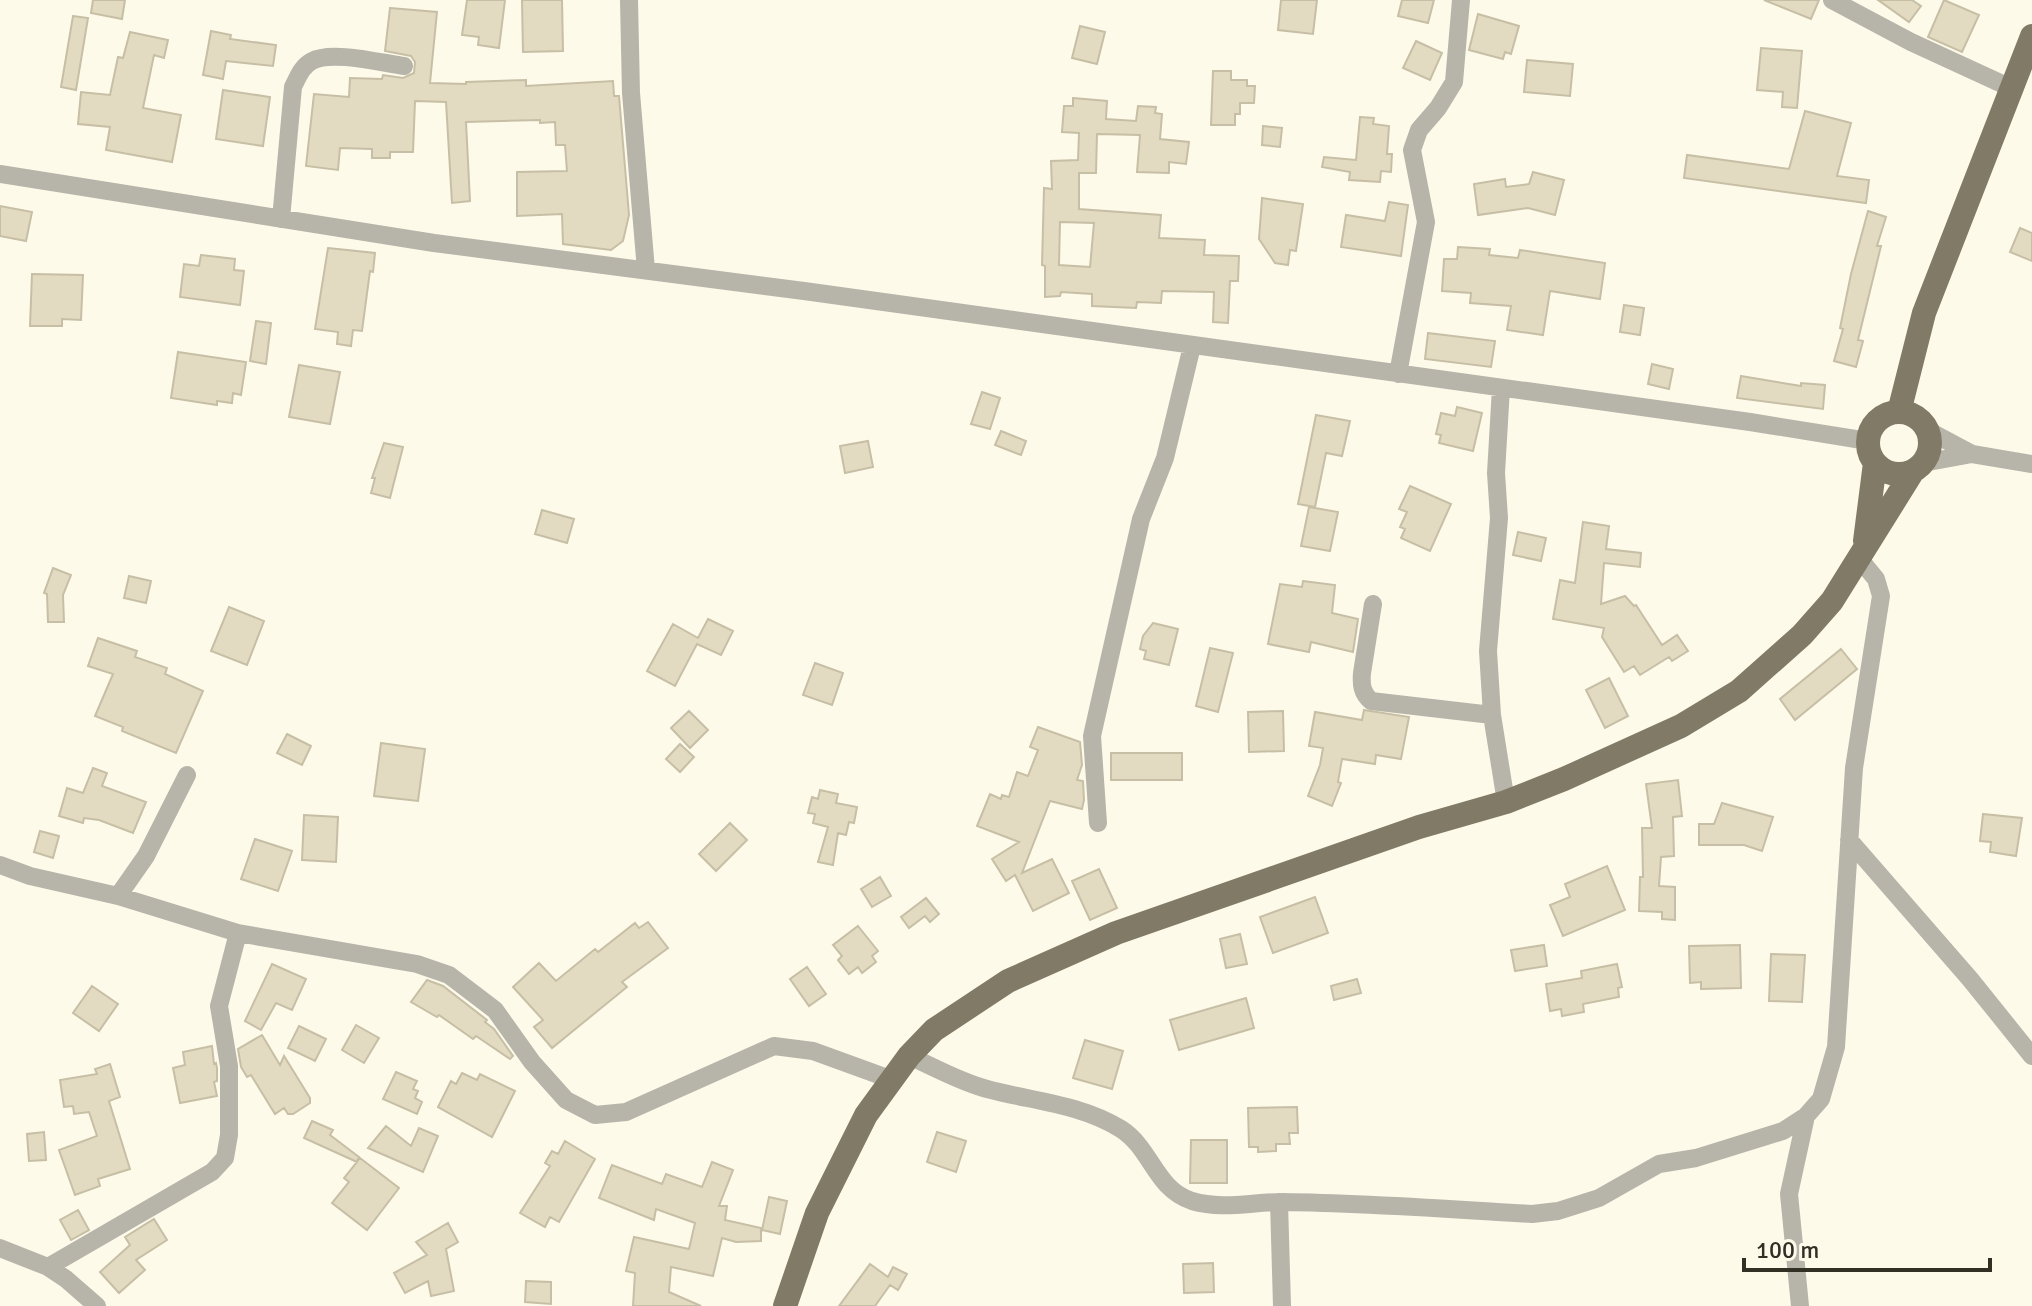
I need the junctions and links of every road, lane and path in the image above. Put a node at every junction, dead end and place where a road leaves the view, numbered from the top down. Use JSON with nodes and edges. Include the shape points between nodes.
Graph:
{"nodes":[{"id":1,"x":629,"y":0,"type":"edge"},
{"id":2,"x":1461,"y":0,"type":"edge"},
{"id":3,"x":1832,"y":0,"type":"edge"},
{"id":4,"x":2032,"y":36,"type":"edge"},
{"id":5,"x":404,"y":66,"type":"dead end"},
{"id":6,"x":2011,"y":88,"type":"junction"},
{"id":7,"x":0,"y":174,"type":"edge"},
{"id":8,"x":281,"y":219,"type":"junction"},
{"id":9,"x":646,"y":270,"type":"junction"},
{"id":10,"x":1192,"y":346,"type":"junction"},
{"id":11,"x":1398,"y":374,"type":"junction"},
{"id":12,"x":1501,"y":388,"type":"junction"},
{"id":13,"x":1899,"y":412,"type":"junction"},
{"id":14,"x":1927,"y":430,"type":"junction"},
{"id":15,"x":1871,"y":452,"type":"junction"},
{"id":16,"x":1972,"y":454,"type":"junction"},
{"id":17,"x":2032,"y":464,"type":"edge"},
{"id":18,"x":1918,"y":467,"type":"junction"},
{"id":19,"x":1861,"y":552,"type":"junction"},
{"id":20,"x":1373,"y":604,"type":"dead end"},
{"id":21,"x":1492,"y":715,"type":"junction"},
{"id":22,"x":187,"y":775,"type":"dead end"},
{"id":23,"x":1506,"y":802,"type":"junction"},
{"id":24,"x":1098,"y":823,"type":"dead end"},
{"id":25,"x":1849,"y":840,"type":"junction"},
{"id":26,"x":0,"y":865,"type":"edge"},
{"id":27,"x":118,"y":896,"type":"junction"},
{"id":28,"x":238,"y":933,"type":"junction"},
{"id":29,"x":909,"y":1056,"type":"junction"},
{"id":30,"x":2032,"y":1056,"type":"edge"},
{"id":31,"x":890,"y":1079,"type":"junction"},
{"id":32,"x":1806,"y":1116,"type":"junction"},
{"id":33,"x":1279,"y":1202,"type":"junction"},
{"id":34,"x":0,"y":1248,"type":"edge"},
{"id":35,"x":48,"y":1267,"type":"junction"},
{"id":36,"x":97,"y":1306,"type":"edge"},
{"id":37,"x":785,"y":1306,"type":"edge"},
{"id":38,"x":1282,"y":1306,"type":"edge"},
{"id":39,"x":1800,"y":1306,"type":"edge"}],
"edges":[{"from":1,"to":9,"type":"street"},
{"from":2,"to":11,"type":"street","via":[[1454,82],[1419,130],[1412,150],[1426,222]]},
{"from":3,"to":6,"type":"street"},
{"from":4,"to":6,"type":"main road"},
{"from":5,"to":8,"type":"street","via":[[340,57],[314,60],[301,71],[293,87]]},
{"from":6,"to":13,"type":"main road","via":[[1924,313]]},
{"from":7,"to":8,"type":"street"},
{"from":8,"to":9,"type":"street"},
{"from":9,"to":10,"type":"street"},
{"from":10,"to":11,"type":"street"},
{"from":10,"to":24,"type":"street","via":[[1165,458],[1141,519],[1092,736]]},
{"from":11,"to":12,"type":"street"},
{"from":12,"to":15,"type":"street"},
{"from":12,"to":21,"type":"street","via":[[1499,518],[1488,651]]},
{"from":13,"to":14,"type":"main road","via":[[1916,417]]},
{"from":13,"to":15,"type":"main road","via":[[1875,424]]},
{"from":14,"to":16,"type":"street"},
{"from":14,"to":18,"type":"main road","via":[[1930,448]]},
{"from":15,"to":18,"type":"main road","via":[[1889,473],[1906,474]]},
{"from":15,"to":19,"type":"main road"},
{"from":16,"to":17,"type":"street"},
{"from":16,"to":18,"type":"street"},
{"from":18,"to":19,"type":"main road"},
{"from":19,"to":23,"type":"main road","via":[[1832,601],[1739,691],[1681,726]]},
{"from":19,"to":25,"type":"street","via":[[1881,596],[1854,768]]},
{"from":20,"to":21,"type":"street","via":[[1362,673],[1365,696],[1371,701]]},
{"from":21,"to":23,"type":"street"},
{"from":22,"to":27,"type":"street","via":[[146,856]]},
{"from":23,"to":29,"type":"main road","via":[[1419,827],[1116,933],[1008,981],[934,1030]]},
{"from":25,"to":30,"type":"street"},
{"from":25,"to":32,"type":"street","via":[[1836,1047],[1821,1099]]},
{"from":26,"to":27,"type":"street"},
{"from":27,"to":28,"type":"street"},
{"from":28,"to":31,"type":"street","via":[[417,964],[449,975],[495,1010],[566,1100],[595,1115],[626,1112],[774,1046],[813,1051]]},
{"from":28,"to":35,"type":"street","via":[[219,1006],[229,1066],[225,1158],[212,1172]]},
{"from":29,"to":31,"type":"main road"},
{"from":29,"to":33,"type":"street","via":[[985,1089],[1053,1103],[1122,1130],[1175,1194],[1227,1207]]},
{"from":31,"to":37,"type":"main road","via":[[817,1213]]},
{"from":32,"to":33,"type":"street","via":[[1783,1131],[1659,1164],[1599,1198],[1558,1211]]},
{"from":32,"to":39,"type":"street","via":[[1789,1194]]},
{"from":33,"to":38,"type":"street"},
{"from":34,"to":35,"type":"street"},
{"from":35,"to":36,"type":"street"}]}
